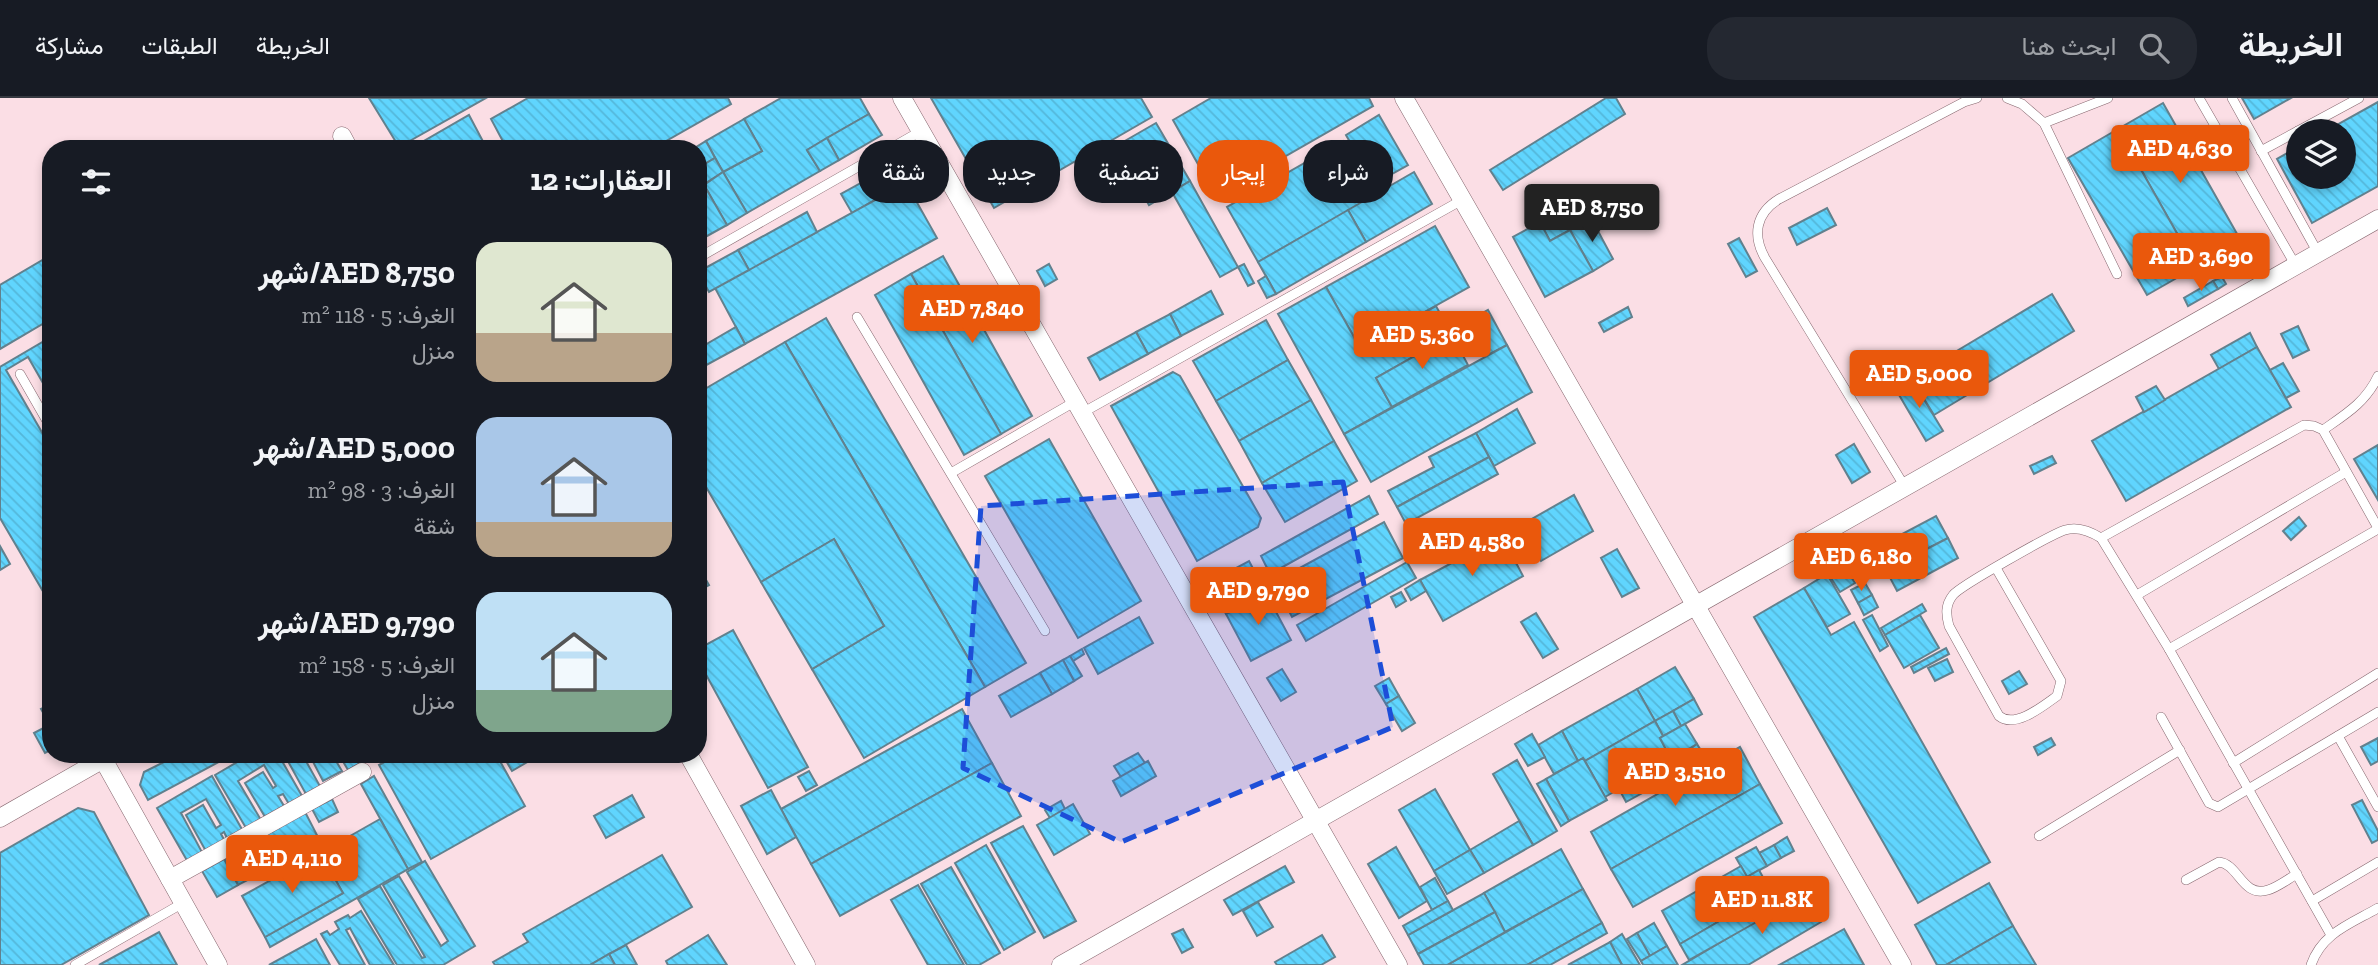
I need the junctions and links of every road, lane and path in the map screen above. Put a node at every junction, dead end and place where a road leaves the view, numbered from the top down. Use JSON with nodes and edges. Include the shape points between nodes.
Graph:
{"nodes":[{"id":1,"x":902,"y":98,"type":"edge"},
{"id":2,"x":1404,"y":98,"type":"edge"},
{"id":3,"x":1977,"y":98,"type":"edge"},
{"id":4,"x":2007,"y":98,"type":"edge"},
{"id":5,"x":2108,"y":98,"type":"edge"},
{"id":6,"x":2199,"y":98,"type":"edge"},
{"id":7,"x":2232,"y":98,"type":"edge"},
{"id":8,"x":2359,"y":98,"type":"edge"},
{"id":9,"x":2320,"y":119,"type":"edge"},
{"id":10,"x":2044,"y":123,"type":"junction"},
{"id":11,"x":921,"y":131,"type":"junction"},
{"id":12,"x":2286,"y":137,"type":"edge"},
{"id":13,"x":2261,"y":151,"type":"junction"},
{"id":14,"x":1462,"y":200,"type":"junction"},
{"id":15,"x":2378,"y":219,"type":"edge"},
{"id":16,"x":707,"y":253,"type":"edge"},
{"id":17,"x":2318,"y":253,"type":"junction"},
{"id":18,"x":2296,"y":266,"type":"junction"},
{"id":19,"x":2117,"y":274,"type":"dead end"},
{"id":20,"x":857,"y":317,"type":"dead end"},
{"id":21,"x":20,"y":374,"type":"dead end"},
{"id":22,"x":2378,"y":376,"type":"edge"},
{"id":23,"x":1079,"y":407,"type":"junction"},
{"id":24,"x":42,"y":412,"type":"edge"},
{"id":25,"x":2323,"y":430,"type":"junction"},
{"id":26,"x":2346,"y":472,"type":"junction"},
{"id":27,"x":951,"y":474,"type":"junction"},
{"id":28,"x":1905,"y":487,"type":"junction"},
{"id":29,"x":2378,"y":528,"type":"edge"},
{"id":30,"x":2101,"y":538,"type":"junction"},
{"id":31,"x":1996,"y":568,"type":"junction"},
{"id":32,"x":2137,"y":595,"type":"junction"},
{"id":33,"x":1695,"y":606,"type":"junction"},
{"id":34,"x":1045,"y":631,"type":"dead end"},
{"id":35,"x":2169,"y":649,"type":"junction"},
{"id":36,"x":2378,"y":673,"type":"edge"},
{"id":37,"x":2378,"y":712,"type":"edge"},
{"id":38,"x":2161,"y":717,"type":"dead end"},
{"id":39,"x":2338,"y":736,"type":"junction"},
{"id":40,"x":2180,"y":750,"type":"junction"},
{"id":41,"x":2233,"y":762,"type":"junction"},
{"id":42,"x":97,"y":763,"type":"edge"},
{"id":43,"x":111,"y":763,"type":"edge"},
{"id":44,"x":693,"y":763,"type":"edge"},
{"id":45,"x":362,"y":772,"type":"dead end"},
{"id":46,"x":2249,"y":790,"type":"junction"},
{"id":47,"x":2378,"y":807,"type":"edge"},
{"id":48,"x":0,"y":818,"type":"edge"},
{"id":49,"x":1316,"y":821,"type":"junction"},
{"id":50,"x":2039,"y":836,"type":"dead end"},
{"id":51,"x":2378,"y":862,"type":"edge"},
{"id":52,"x":2297,"y":874,"type":"junction"},
{"id":53,"x":170,"y":879,"type":"junction"},
{"id":54,"x":2186,"y":880,"type":"dead end"},
{"id":55,"x":2312,"y":901,"type":"junction"},
{"id":56,"x":183,"y":903,"type":"junction"},
{"id":57,"x":2378,"y":908,"type":"edge"},
{"id":58,"x":2331,"y":935,"type":"junction"},
{"id":59,"x":75,"y":965,"type":"edge"},
{"id":60,"x":218,"y":965,"type":"edge"},
{"id":61,"x":806,"y":965,"type":"edge"},
{"id":62,"x":1061,"y":965,"type":"edge"},
{"id":63,"x":1398,"y":965,"type":"edge"},
{"id":64,"x":1902,"y":965,"type":"edge"},
{"id":65,"x":2311,"y":965,"type":"edge"}],
"edges":[{"from":1,"to":11,"type":"street"},
{"from":2,"to":14,"type":"street"},
{"from":3,"to":28,"type":"lane","via":[[1779,199],[1763,212],[1757,230],[1765,258]]},
{"from":4,"to":10,"type":"lane","via":[[2022,103]]},
{"from":5,"to":10,"type":"lane"},
{"from":6,"to":18,"type":"lane"},
{"from":7,"to":13,"type":"lane"},
{"from":8,"to":9,"type":"lane"},
{"from":10,"to":19,"type":"lane"},
{"from":11,"to":16,"type":"lane"},
{"from":11,"to":23,"type":"street"},
{"from":12,"to":13,"type":"lane"},
{"from":13,"to":17,"type":"lane"},
{"from":14,"to":23,"type":"lane"},
{"from":14,"to":33,"type":"street"},
{"from":15,"to":17,"type":"street"},
{"from":17,"to":18,"type":"street"},
{"from":18,"to":28,"type":"street"},
{"from":20,"to":27,"type":"lane"},
{"from":21,"to":24,"type":"lane"},
{"from":22,"to":25,"type":"lane","via":[[2356,408]]},
{"from":23,"to":27,"type":"lane"},
{"from":23,"to":49,"type":"street"},
{"from":25,"to":26,"type":"lane"},
{"from":25,"to":30,"type":"lane","via":[[2305,425],[2295,429]]},
{"from":26,"to":29,"type":"lane"},
{"from":26,"to":32,"type":"lane"},
{"from":27,"to":34,"type":"lane"},
{"from":28,"to":33,"type":"street"},
{"from":29,"to":35,"type":"lane"},
{"from":30,"to":31,"type":"lane","via":[[2090,531],[2065,530]]},
{"from":30,"to":32,"type":"lane"},
{"from":31,"to":31,"type":"lane","via":[[1959,589],[1946,616],[1999,716],[2014,721],[2057,696],[2061,681]]},
{"from":32,"to":35,"type":"lane"},
{"from":33,"to":49,"type":"street"},
{"from":33,"to":64,"type":"street"},
{"from":35,"to":41,"type":"lane"},
{"from":36,"to":41,"type":"lane"},
{"from":37,"to":39,"type":"lane"},
{"from":38,"to":40,"type":"lane"},
{"from":39,"to":46,"type":"lane"},
{"from":39,"to":47,"type":"lane"},
{"from":40,"to":46,"type":"lane","via":[[2213,806],[2222,806]]},
{"from":40,"to":50,"type":"lane"},
{"from":41,"to":46,"type":"lane"},
{"from":42,"to":48,"type":"street"},
{"from":43,"to":53,"type":"street"},
{"from":44,"to":61,"type":"street"},
{"from":45,"to":53,"type":"street"},
{"from":46,"to":52,"type":"lane"},
{"from":49,"to":62,"type":"street"},
{"from":49,"to":63,"type":"street"},
{"from":51,"to":55,"type":"lane"},
{"from":52,"to":54,"type":"lane","via":[[2260,891],[2245,886],[2231,867],[2219,862]]},
{"from":52,"to":55,"type":"lane"},
{"from":53,"to":56,"type":"street"},
{"from":55,"to":58,"type":"lane"},
{"from":56,"to":59,"type":"lane"},
{"from":56,"to":60,"type":"street"},
{"from":57,"to":58,"type":"lane"},
{"from":58,"to":65,"type":"lane","via":[[2320,945]]}]}
